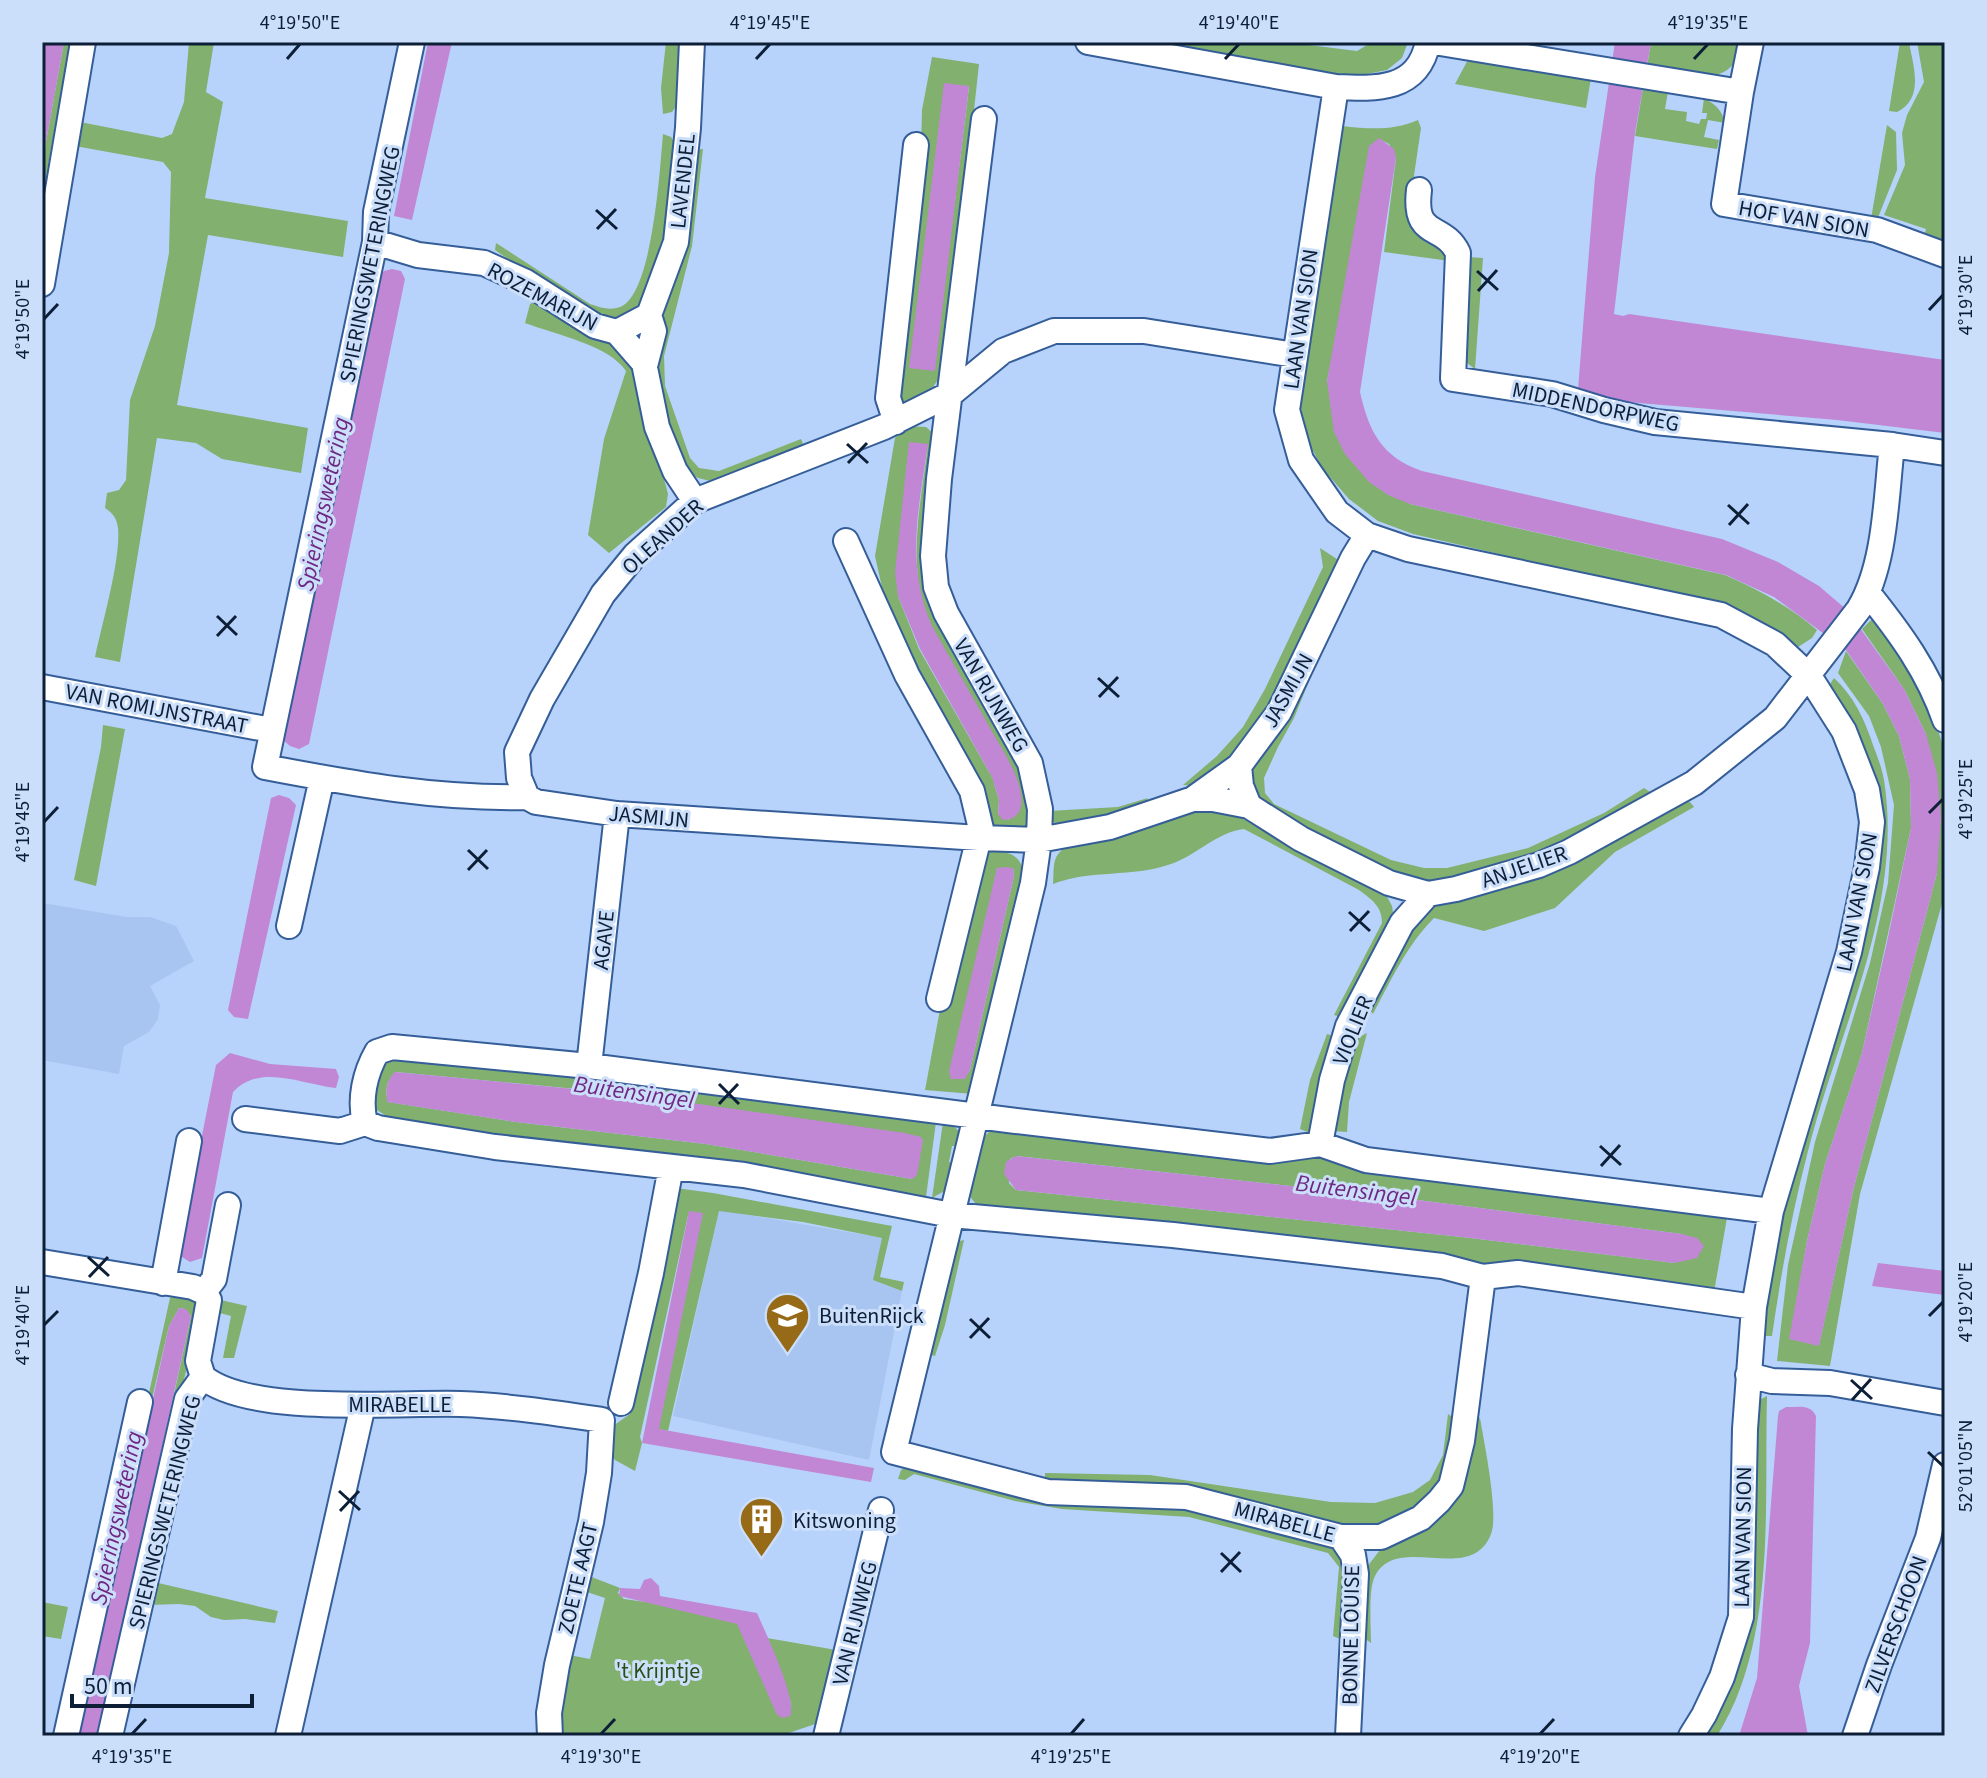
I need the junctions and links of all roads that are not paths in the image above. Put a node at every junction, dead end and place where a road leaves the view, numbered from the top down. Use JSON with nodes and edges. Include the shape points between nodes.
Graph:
{"nodes":[{"id":1,"x":83,"y":42,"type":"edge"},
{"id":2,"x":412,"y":42,"type":"edge"},
{"id":3,"x":692,"y":42,"type":"edge"},
{"id":4,"x":1088,"y":42,"type":"edge"},
{"id":5,"x":1431,"y":42,"type":"edge"},
{"id":6,"x":1751,"y":42,"type":"edge"},
{"id":7,"x":1336,"y":87,"type":"junction"},
{"id":8,"x":1741,"y":92,"type":"junction"},
{"id":9,"x":984,"y":119,"type":"dead end"},
{"id":10,"x":916,"y":145,"type":"dead end"},
{"id":11,"x":1419,"y":190,"type":"dead end"},
{"id":12,"x":375,"y":242,"type":"junction"},
{"id":13,"x":1945,"y":255,"type":"edge"},
{"id":14,"x":42,"y":284,"type":"edge"},
{"id":15,"x":649,"y":315,"type":"junction"},
{"id":16,"x":617,"y":332,"type":"junction"},
{"id":17,"x":1295,"y":355,"type":"junction"},
{"id":18,"x":645,"y":366,"type":"junction"},
{"id":19,"x":952,"y":393,"type":"junction"},
{"id":20,"x":896,"y":422,"type":"junction"},
{"id":21,"x":1892,"y":445,"type":"junction"},
{"id":22,"x":1945,"y":453,"type":"edge"},
{"id":23,"x":695,"y":501,"type":"junction"},
{"id":24,"x":1367,"y":535,"type":"junction"},
{"id":25,"x":846,"y":541,"type":"dead end"},
{"id":26,"x":1864,"y":601,"type":"junction"},
{"id":27,"x":1809,"y":676,"type":"junction"},
{"id":28,"x":42,"y":687,"type":"edge"},
{"id":29,"x":1940,"y":687,"type":"edge"},
{"id":30,"x":1945,"y":720,"type":"edge"},
{"id":31,"x":271,"y":730,"type":"junction"},
{"id":32,"x":517,"y":752,"type":"junction"},
{"id":33,"x":1239,"y":766,"type":"junction"},
{"id":34,"x":265,"y":767,"type":"joint"},
{"id":35,"x":322,"y":778,"type":"junction"},
{"id":36,"x":527,"y":797,"type":"junction"},
{"id":37,"x":483,"y":798,"type":"junction"},
{"id":38,"x":1193,"y":799,"type":"junction"},
{"id":39,"x":1249,"y":806,"type":"junction"},
{"id":40,"x":617,"y":814,"type":"junction"},
{"id":41,"x":979,"y":838,"type":"junction"},
{"id":42,"x":1039,"y":840,"type":"junction"},
{"id":43,"x":1389,"y":883,"type":"junction"},
{"id":44,"x":1428,"y":894,"type":"junction"},
{"id":45,"x":1402,"y":923,"type":"junction"},
{"id":46,"x":289,"y":926,"type":"dead end"},
{"id":47,"x":939,"y":999,"type":"dead end"},
{"id":48,"x":589,"y":1066,"type":"junction"},
{"id":49,"x":977,"y":1114,"type":"junction"},
{"id":50,"x":245,"y":1119,"type":"dead end"},
{"id":51,"x":365,"y":1123,"type":"junction"},
{"id":52,"x":189,"y":1141,"type":"dead end"},
{"id":53,"x":1320,"y":1144,"type":"junction"},
{"id":54,"x":671,"y":1167,"type":"junction"},
{"id":55,"x":228,"y":1205,"type":"dead end"},
{"id":56,"x":1771,"y":1211,"type":"junction"},
{"id":57,"x":951,"y":1215,"type":"junction"},
{"id":58,"x":42,"y":1262,"type":"edge"},
{"id":59,"x":1483,"y":1277,"type":"junction"},
{"id":60,"x":163,"y":1283,"type":"junction"},
{"id":61,"x":204,"y":1292,"type":"junction"},
{"id":62,"x":1754,"y":1307,"type":"junction"},
{"id":63,"x":1748,"y":1375,"type":"junction"},
{"id":64,"x":203,"y":1377,"type":"junction"},
{"id":65,"x":140,"y":1402,"type":"dead end"},
{"id":66,"x":621,"y":1403,"type":"dead end"},
{"id":67,"x":1945,"y":1403,"type":"edge"},
{"id":68,"x":363,"y":1405,"type":"junction"},
{"id":69,"x":602,"y":1420,"type":"joint"},
{"id":70,"x":894,"y":1452,"type":"joint"},
{"id":71,"x":1945,"y":1465,"type":"edge"},
{"id":72,"x":881,"y":1510,"type":"dead end"},
{"id":73,"x":1341,"y":1537,"type":"junction"},
{"id":74,"x":66,"y":1736,"type":"edge"},
{"id":75,"x":110,"y":1736,"type":"edge"},
{"id":76,"x":288,"y":1736,"type":"edge"},
{"id":77,"x":550,"y":1736,"type":"edge"},
{"id":78,"x":826,"y":1736,"type":"edge"},
{"id":79,"x":1348,"y":1736,"type":"edge"},
{"id":80,"x":1691,"y":1736,"type":"edge"},
{"id":81,"x":1855,"y":1736,"type":"edge"}],
"edges":[{"from":1,"to":14,"type":"street"},
{"from":2,"to":12,"type":"street","name":"SPIERINGSWETERINGWEG","via":[[376,212]]},
{"from":3,"to":15,"type":"street","name":"LAVENDEL","via":[[676,242]]},
{"from":4,"to":7,"type":"street"},
{"from":5,"to":7,"type":"street","via":[[1412,73],[1394,85]]},
{"from":5,"to":8,"type":"street"},
{"from":6,"to":8,"type":"street","name":"HOF VAN SION"},
{"from":7,"to":17,"type":"street","name":"LAAN VAN SION"},
{"from":8,"to":13,"type":"street","name":"HOF VAN SION","via":[[1724,204],[1877,230]]},
{"from":9,"to":19,"type":"street","name":"VAN RIJNWEG"},
{"from":10,"to":20,"type":"street","via":[[888,398]]},
{"from":11,"to":21,"type":"street","name":"MIDDENDORPWEG","via":[[1422,220],[1458,253],[1453,379],[1552,394],[1655,422]]},
{"from":12,"to":16,"type":"street","name":"ROZEMARIJN","via":[[418,255],[484,263],[526,282],[595,326]]},
{"from":12,"to":31,"type":"street","name":"SPIERINGSWETERINGWEG"},
{"from":15,"to":16,"type":"street"},
{"from":15,"to":18,"type":"street","name":"LAVENDEL","via":[[654,331]]},
{"from":16,"to":18,"type":"street","name":"LAVENDEL"},
{"from":17,"to":19,"type":"street","name":"OLEANDER","via":[[1137,330],[1054,331],[1003,351]]},
{"from":17,"to":24,"type":"street","name":"LAAN VAN SION","via":[[1287,410],[1301,460],[1337,512]]},
{"from":18,"to":23,"type":"street","name":"LAVENDEL","via":[[657,427],[675,471]]},
{"from":19,"to":20,"type":"street","name":"OLEANDER"},
{"from":19,"to":42,"type":"street","name":"VAN RIJNWEG","via":[[939,479],[936,587],[1030,763],[1040,809]]},
{"from":20,"to":23,"type":"street","name":"OLEANDER"},
{"from":21,"to":22,"type":"street","name":"MIDDENDORPWEG"},
{"from":21,"to":26,"type":"street","via":[[1883,528]]},
{"from":23,"to":32,"type":"street","name":"OLEANDER","via":[[635,555],[603,594]]},
{"from":24,"to":27,"type":"street","name":"LAAN VAN SION","via":[[1408,549],[1721,615],[1775,644]]},
{"from":24,"to":33,"type":"street","name":"JASMIJN","via":[[1279,712]]},
{"from":25,"to":41,"type":"street","via":[[907,675],[972,791]]},
{"from":26,"to":27,"type":"street","name":"ANJELIER"},
{"from":26,"to":29,"type":"street","via":[[1905,640]]},
{"from":27,"to":44,"type":"street","name":"ANJELIER","via":[[1775,718],[1720,765],[1667,798],[1539,865]]},
{"from":27,"to":56,"type":"street","name":"LAAN VAN SION","via":[[1844,731],[1867,790],[1872,822],[1849,952]]},
{"from":28,"to":31,"type":"street","name":"VAN ROMIJNSTRAAT"},
{"from":29,"to":30,"type":"street"},
{"from":31,"to":34,"type":"street","name":"SPIERINGSWETERINGWEG"},
{"from":32,"to":36,"type":"street"},
{"from":32,"to":37,"type":"street","name":"OLEANDER"},
{"from":33,"to":38,"type":"street","name":"JASMIJN"},
{"from":33,"to":39,"type":"street"},
{"from":34,"to":35,"type":"street","name":"JASMIJN"},
{"from":35,"to":37,"type":"street","name":"JASMIJN","via":[[378,789]]},
{"from":35,"to":46,"type":"street"},
{"from":36,"to":37,"type":"street","name":"JASMIJN"},
{"from":36,"to":40,"type":"street","name":"JASMIJN"},
{"from":38,"to":39,"type":"street"},
{"from":38,"to":42,"type":"street","name":"JASMIJN","via":[[1110,827]]},
{"from":39,"to":43,"type":"street"},
{"from":40,"to":41,"type":"street","name":"JASMIJN"},
{"from":40,"to":48,"type":"street","name":"AGAVE"},
{"from":41,"to":42,"type":"street","name":"JASMIJN"},
{"from":41,"to":47,"type":"street"},
{"from":42,"to":49,"type":"street","name":"VAN RIJNWEG"},
{"from":43,"to":44,"type":"street"},
{"from":43,"to":45,"type":"street"},
{"from":44,"to":45,"type":"street","name":"VIOLIER"},
{"from":45,"to":53,"type":"street","name":"VIOLIER","via":[[1348,1026]]},
{"from":48,"to":49,"type":"street"},
{"from":48,"to":51,"type":"street","via":[[392,1047],[377,1052],[368,1067]]},
{"from":49,"to":53,"type":"street","via":[[1270,1151]]},
{"from":49,"to":57,"type":"street","name":"VAN RIJNWEG"},
{"from":50,"to":51,"type":"street","via":[[340,1131]]},
{"from":51,"to":54,"type":"street","via":[[495,1147]]},
{"from":52,"to":60,"type":"street"},
{"from":53,"to":56,"type":"street","via":[[1366,1160]]},
{"from":54,"to":57,"type":"street","via":[[744,1175]]},
{"from":54,"to":66,"type":"street"},
{"from":55,"to":61,"type":"street","name":"SPIERINGSWETERINGWEG","via":[[214,1279]]},
{"from":56,"to":62,"type":"street","name":"LAAN VAN SION"},
{"from":57,"to":59,"type":"street","via":[[1442,1266]]},
{"from":57,"to":70,"type":"street","name":"VAN RIJNWEG"},
{"from":58,"to":60,"type":"street"},
{"from":59,"to":62,"type":"street","via":[[1518,1273]]},
{"from":59,"to":73,"type":"street","name":"MIRABELLE","via":[[1462,1441],[1451,1486],[1421,1518],[1381,1537]]},
{"from":60,"to":61,"type":"street"},
{"from":61,"to":64,"type":"street","name":"SPIERINGSWETERINGWEG","via":[[209,1300],[198,1361]]},
{"from":62,"to":63,"type":"street","name":"LAAN VAN SION"},
{"from":63,"to":67,"type":"street"},
{"from":63,"to":80,"type":"street","name":"LAAN VAN SION","via":[[1741,1617],[1722,1677]]},
{"from":64,"to":68,"type":"street","name":"MIRABELLE","via":[[231,1393]]},
{"from":64,"to":75,"type":"street","name":"SPIERINGSWETERINGWEG","via":[[187,1399]]},
{"from":65,"to":74,"type":"street","name":"SPIERINGSWETERINGWEG"},
{"from":68,"to":69,"type":"street","name":"MIRABELLE","via":[[500,1406]]},
{"from":68,"to":76,"type":"street"},
{"from":69,"to":77,"type":"street","name":"ZOETE AAGT","via":[[591,1522],[557,1665]]},
{"from":70,"to":73,"type":"street","name":"MIRABELLE","via":[[1048,1492],[1186,1497]]},
{"from":71,"to":81,"type":"street","name":"ZILVERSCHOON","via":[[1928,1538]]},
{"from":72,"to":78,"type":"street","name":"VAN RIJNWEG"},
{"from":73,"to":79,"type":"street","name":"BONNE LOUISE","via":[[1353,1555],[1356,1574]]}]}
